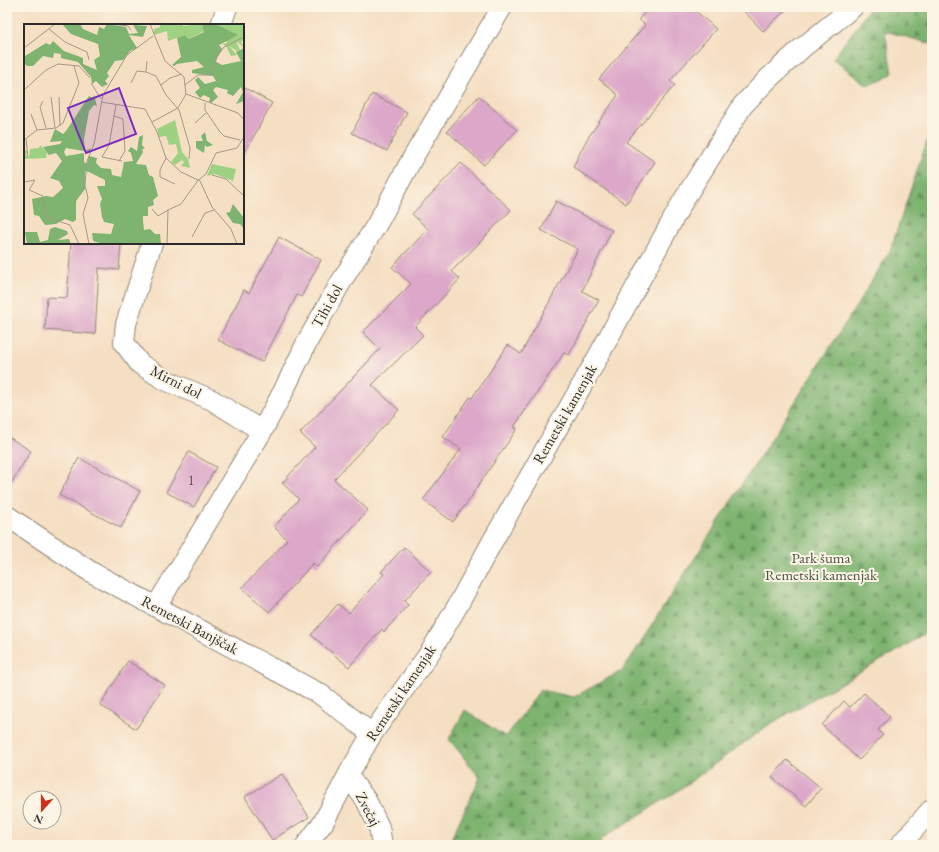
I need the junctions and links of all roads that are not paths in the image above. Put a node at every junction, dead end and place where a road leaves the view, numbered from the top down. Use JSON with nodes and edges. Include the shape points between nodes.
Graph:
{"nodes":[{"id":1,"x":227,"y":7,"type":"edge"},
{"id":2,"x":502,"y":7,"type":"edge"},
{"id":3,"x":853,"y":7,"type":"edge"},
{"id":4,"x":221,"y":24,"type":"edge"},
{"id":5,"x":152,"y":244,"type":"edge"},
{"id":6,"x":262,"y":431,"type":"junction"},
{"id":7,"x":7,"y":516,"type":"edge"},
{"id":8,"x":156,"y":607,"type":"junction"},
{"id":9,"x":372,"y":734,"type":"junction"},
{"id":10,"x":348,"y":776,"type":"junction"},
{"id":11,"x":932,"y":809,"type":"edge"},
{"id":12,"x":306,"y":845,"type":"edge"},
{"id":13,"x":382,"y":845,"type":"edge"},
{"id":14,"x":900,"y":845,"type":"edge"}],
"edges":[{"from":1,"to":4,"type":"street"},
{"from":2,"to":6,"type":"street","name":"Tihi dol","via":[[307,342]]},
{"from":3,"to":9,"type":"street","name":"Remetski kamenjak","via":[[796,53],[743,105],[683,201],[431,651]]},
{"from":5,"to":6,"type":"street","name":"Mirni dol","via":[[126,324],[124,343],[140,364],[165,380],[212,400]]},
{"from":6,"to":8,"type":"street","name":"Tihi dol"},
{"from":7,"to":8,"type":"street","name":"Remetski Banjščak","via":[[91,572]]},
{"from":8,"to":9,"type":"street","name":"Remetski Banjščak","via":[[320,694]]},
{"from":9,"to":10,"type":"street","name":"Remetski kamenjak"},
{"from":10,"to":12,"type":"street","name":"Remetski kamenjak","via":[[323,823]]},
{"from":10,"to":13,"type":"street","name":"Zvečaj","via":[[366,800],[379,827]]},
{"from":11,"to":14,"type":"street"}]}
